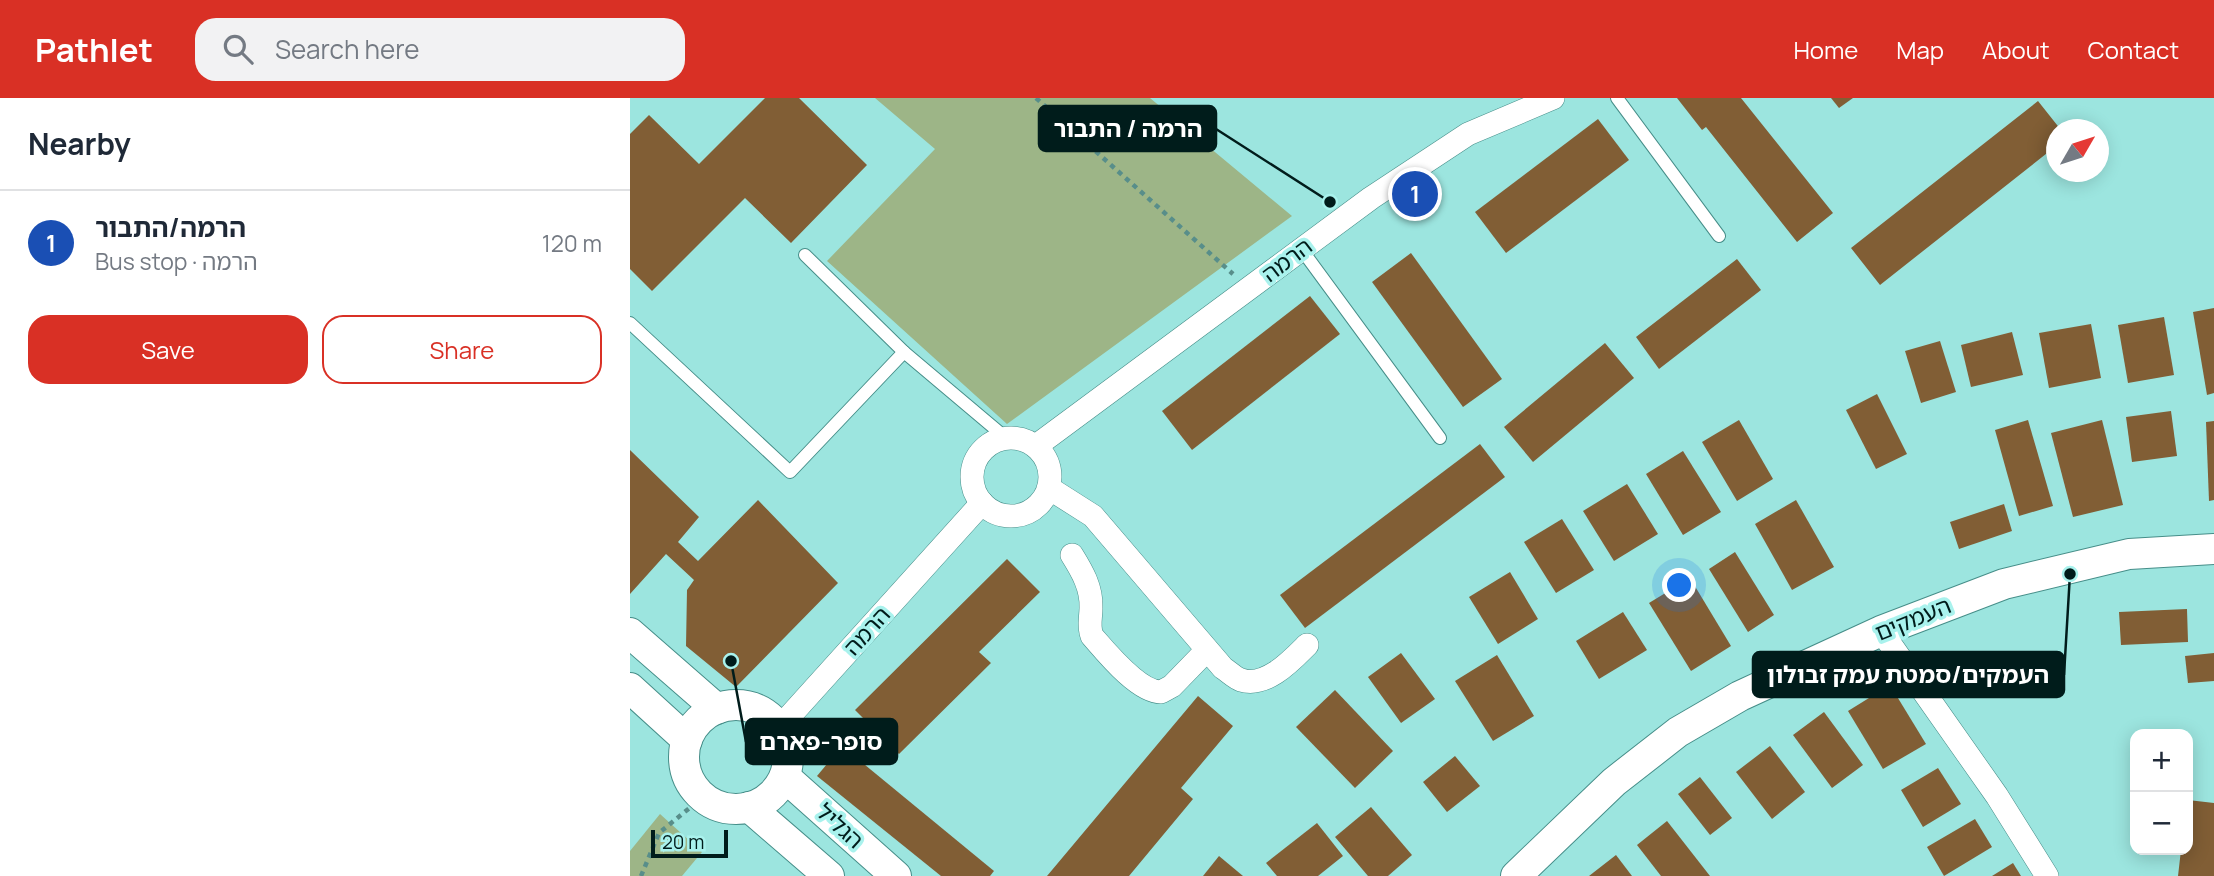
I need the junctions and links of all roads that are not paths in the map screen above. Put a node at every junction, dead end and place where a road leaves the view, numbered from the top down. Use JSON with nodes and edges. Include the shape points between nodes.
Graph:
{"nodes":[{"id":1,"x":1553,"y":98,"type":"edge"},
{"id":2,"x":1617,"y":98,"type":"edge"},
{"id":3,"x":1720,"y":236,"type":"dead end"},
{"id":4,"x":1301,"y":250,"type":"junction"},
{"id":5,"x":806,"y":255,"type":"dead end"},
{"id":6,"x":630,"y":323,"type":"edge"},
{"id":7,"x":904,"y":352,"type":"junction"},
{"id":8,"x":1006,"y":438,"type":"junction"},
{"id":9,"x":1440,"y":438,"type":"dead end"},
{"id":10,"x":1036,"y":446,"type":"junction"},
{"id":11,"x":1049,"y":488,"type":"junction"},
{"id":12,"x":982,"y":503,"type":"junction"},
{"id":13,"x":2214,"y":549,"type":"edge"},
{"id":14,"x":1072,"y":555,"type":"dead end"},
{"id":15,"x":1881,"y":631,"type":"junction"},
{"id":16,"x":630,"y":633,"type":"edge"},
{"id":17,"x":1307,"y":645,"type":"dead end"},
{"id":18,"x":1207,"y":650,"type":"junction"},
{"id":19,"x":630,"y":688,"type":"edge"},
{"id":20,"x":717,"y":709,"type":"junction"},
{"id":21,"x":779,"y":728,"type":"junction"},
{"id":22,"x":687,"y":740,"type":"junction"},
{"id":23,"x":785,"y":777,"type":"junction"},
{"id":24,"x":749,"y":807,"type":"junction"},
{"id":25,"x":829,"y":876,"type":"edge"},
{"id":26,"x":897,"y":876,"type":"edge"},
{"id":27,"x":1516,"y":876,"type":"edge"},
{"id":28,"x":2046,"y":876,"type":"edge"}],
"edges":[{"from":1,"to":4,"type":"street","name":"הרמה","via":[[1468,134]]},
{"from":2,"to":3,"type":"lane"},
{"from":4,"to":9,"type":"lane"},
{"from":4,"to":10,"type":"street","name":"הרמה"},
{"from":5,"to":7,"type":"lane"},
{"from":6,"to":7,"type":"lane","via":[[790,472]]},
{"from":7,"to":8,"type":"lane"},
{"from":8,"to":10,"type":"street"},
{"from":8,"to":12,"type":"street","via":[[983,450],[974,466],[973,485]]},
{"from":10,"to":11,"type":"street","via":[[1051,474]]},
{"from":11,"to":12,"type":"street","via":[[1043,500],[1018,515],[1002,515]]},
{"from":11,"to":18,"type":"street","via":[[1093,516]]},
{"from":12,"to":21,"type":"street","name":"הרמה"},
{"from":13,"to":15,"type":"street","name":"העמקים","via":[[2129,555],[2004,584]]},
{"from":14,"to":18,"type":"street","via":[[1085,575],[1092,605],[1092,636],[1149,690],[1160,692],[1172,686]]},
{"from":15,"to":27,"type":"street","name":"העמקים","via":[[1740,696],[1678,732],[1614,782]]},
{"from":15,"to":28,"type":"street","via":[[1997,796]]},
{"from":16,"to":20,"type":"street"},
{"from":17,"to":18,"type":"street","via":[[1283,667],[1256,681],[1241,680]]},
{"from":19,"to":22,"type":"street"},
{"from":20,"to":21,"type":"street","via":[[740,705],[757,710]]},
{"from":20,"to":22,"type":"street","via":[[701,718]]},
{"from":21,"to":23,"type":"street","via":[[786,741]]},
{"from":22,"to":24,"type":"street","via":[[688,775],[703,797],[719,806]]},
{"from":23,"to":24,"type":"street","via":[[766,800]]},
{"from":23,"to":26,"type":"street","name":"הגליל"},
{"from":24,"to":25,"type":"street","name":"הגליל"}]}
